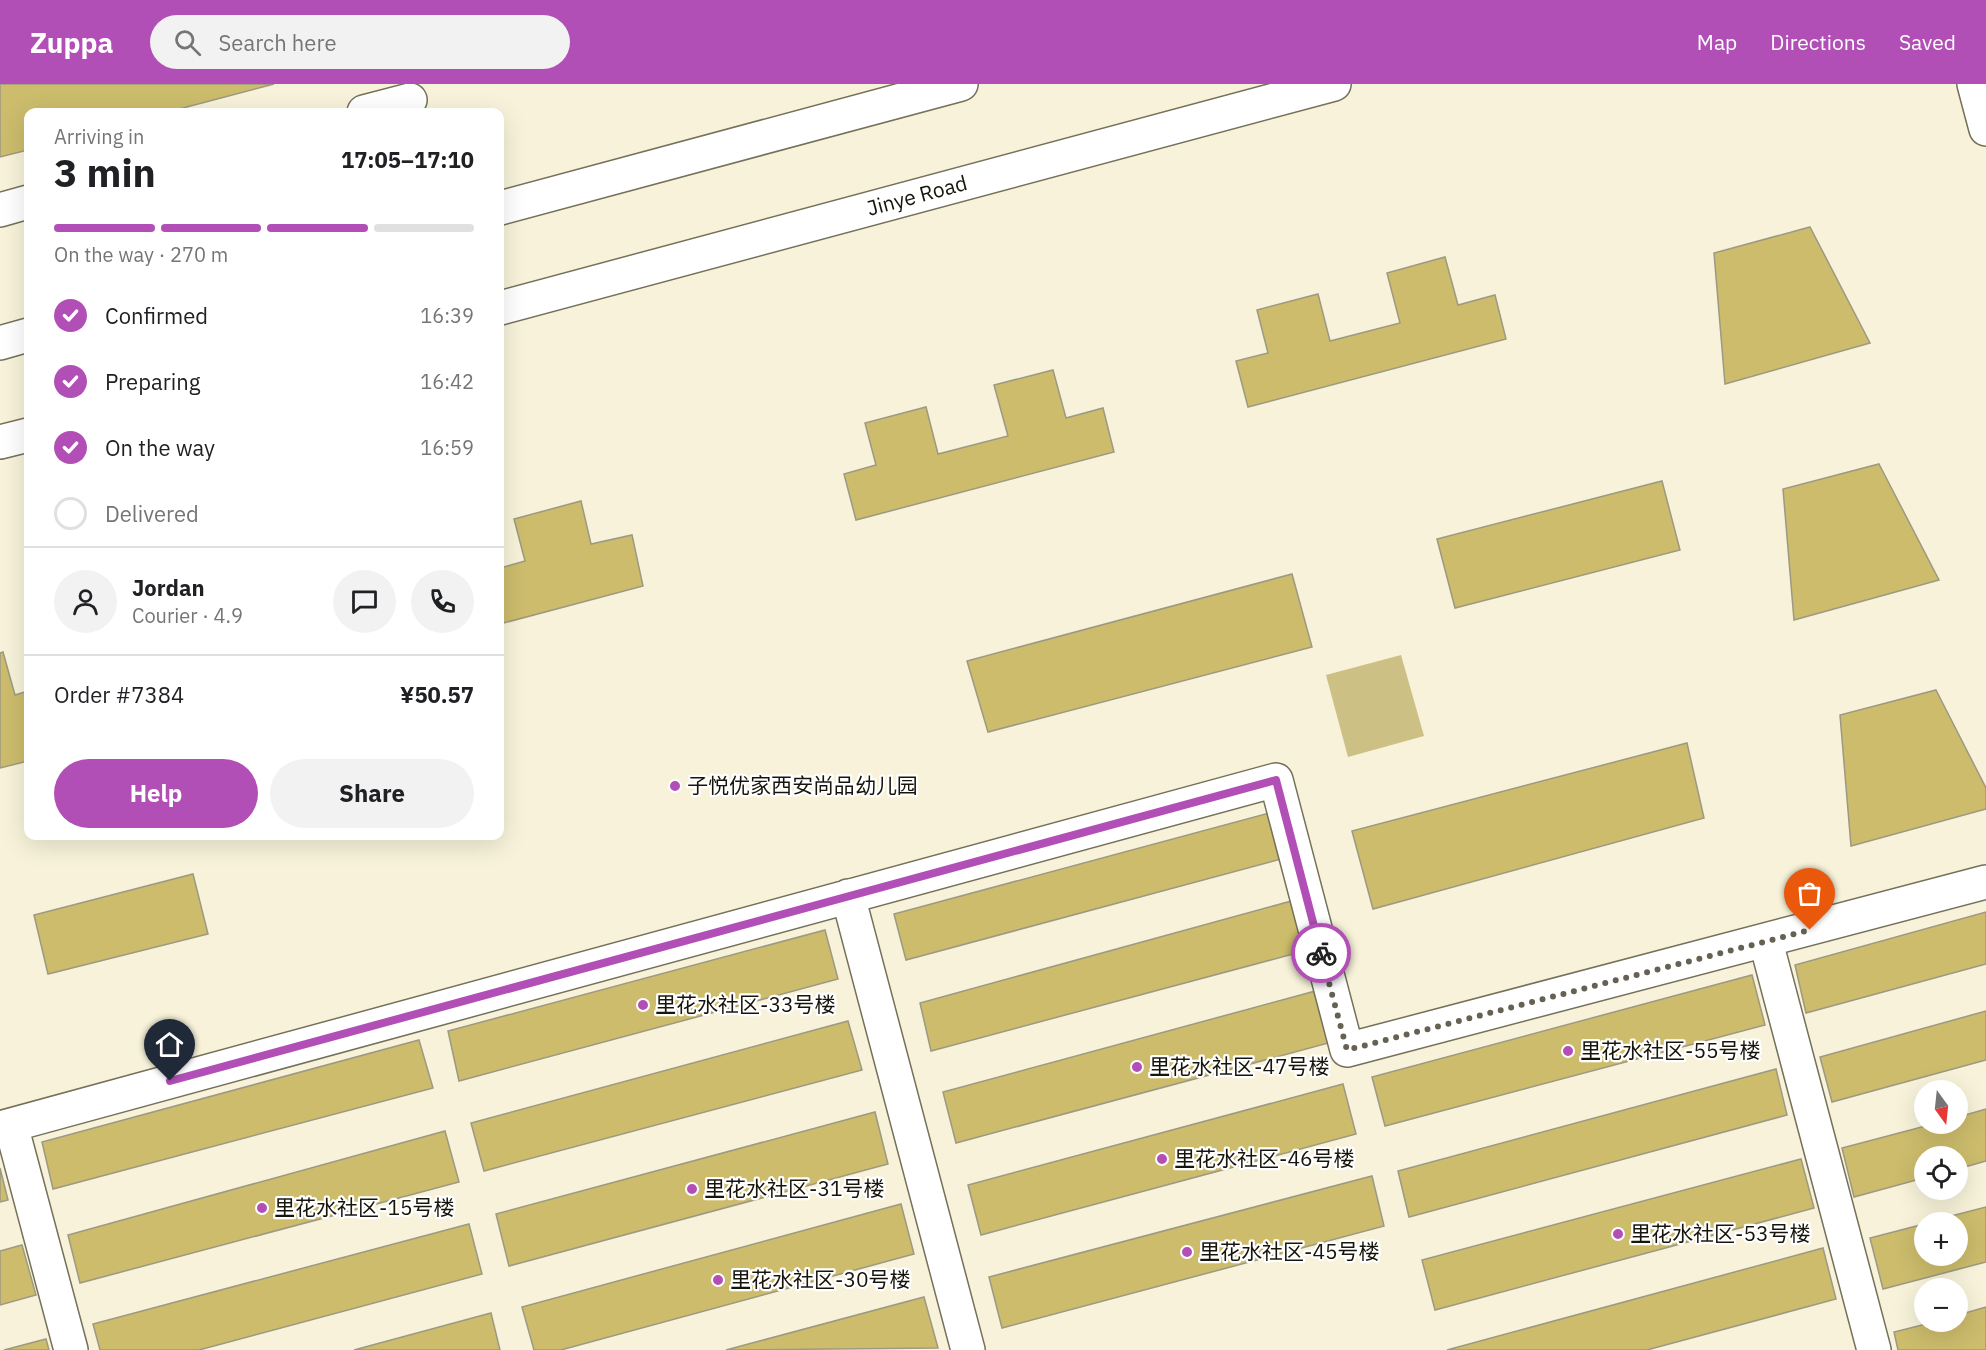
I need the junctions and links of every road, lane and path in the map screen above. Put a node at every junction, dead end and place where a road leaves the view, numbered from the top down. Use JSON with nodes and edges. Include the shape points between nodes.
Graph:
{"nodes":[{"id":1,"x":961,"y":84,"type":"edge"},
{"id":2,"x":1334,"y":84,"type":"edge"},
{"id":3,"x":1974,"y":84,"type":"edge"},
{"id":4,"x":410,"y":100,"type":"dead end"},
{"id":5,"x":379,"y":108,"type":"edge"},
{"id":6,"x":1986,"y":129,"type":"edge"},
{"id":7,"x":24,"y":203,"type":"edge"},
{"id":8,"x":504,"y":207,"type":"edge"},
{"id":9,"x":0,"y":210,"type":"edge"},
{"id":10,"x":504,"y":307,"type":"edge"},
{"id":11,"x":24,"y":336,"type":"edge"},
{"id":12,"x":0,"y":343,"type":"edge"},
{"id":13,"x":24,"y":436,"type":"edge"},
{"id":14,"x":0,"y":442,"type":"edge"},
{"id":15,"x":1986,"y":882,"type":"edge"},
{"id":16,"x":848,"y":896,"type":"junction"},
{"id":17,"x":1766,"y":942,"type":"junction"},
{"id":18,"x":6,"y":1126,"type":"edge"},
{"id":19,"x":71,"y":1350,"type":"edge"},
{"id":20,"x":968,"y":1350,"type":"edge"},
{"id":21,"x":1874,"y":1350,"type":"edge"}],
"edges":[{"from":1,"to":8,"type":"street"},
{"from":2,"to":10,"type":"street","name":"Jinye Road"},
{"from":3,"to":6,"type":"street"},
{"from":4,"to":5,"type":"street"},
{"from":7,"to":9,"type":"street"},
{"from":11,"to":12,"type":"street"},
{"from":13,"to":14,"type":"street"},
{"from":15,"to":17,"type":"street"},
{"from":16,"to":17,"type":"street","via":[[1276,780],[1347,1050]]},
{"from":16,"to":18,"type":"street"},
{"from":16,"to":20,"type":"street"},
{"from":17,"to":21,"type":"street"},
{"from":18,"to":19,"type":"street"}]}
